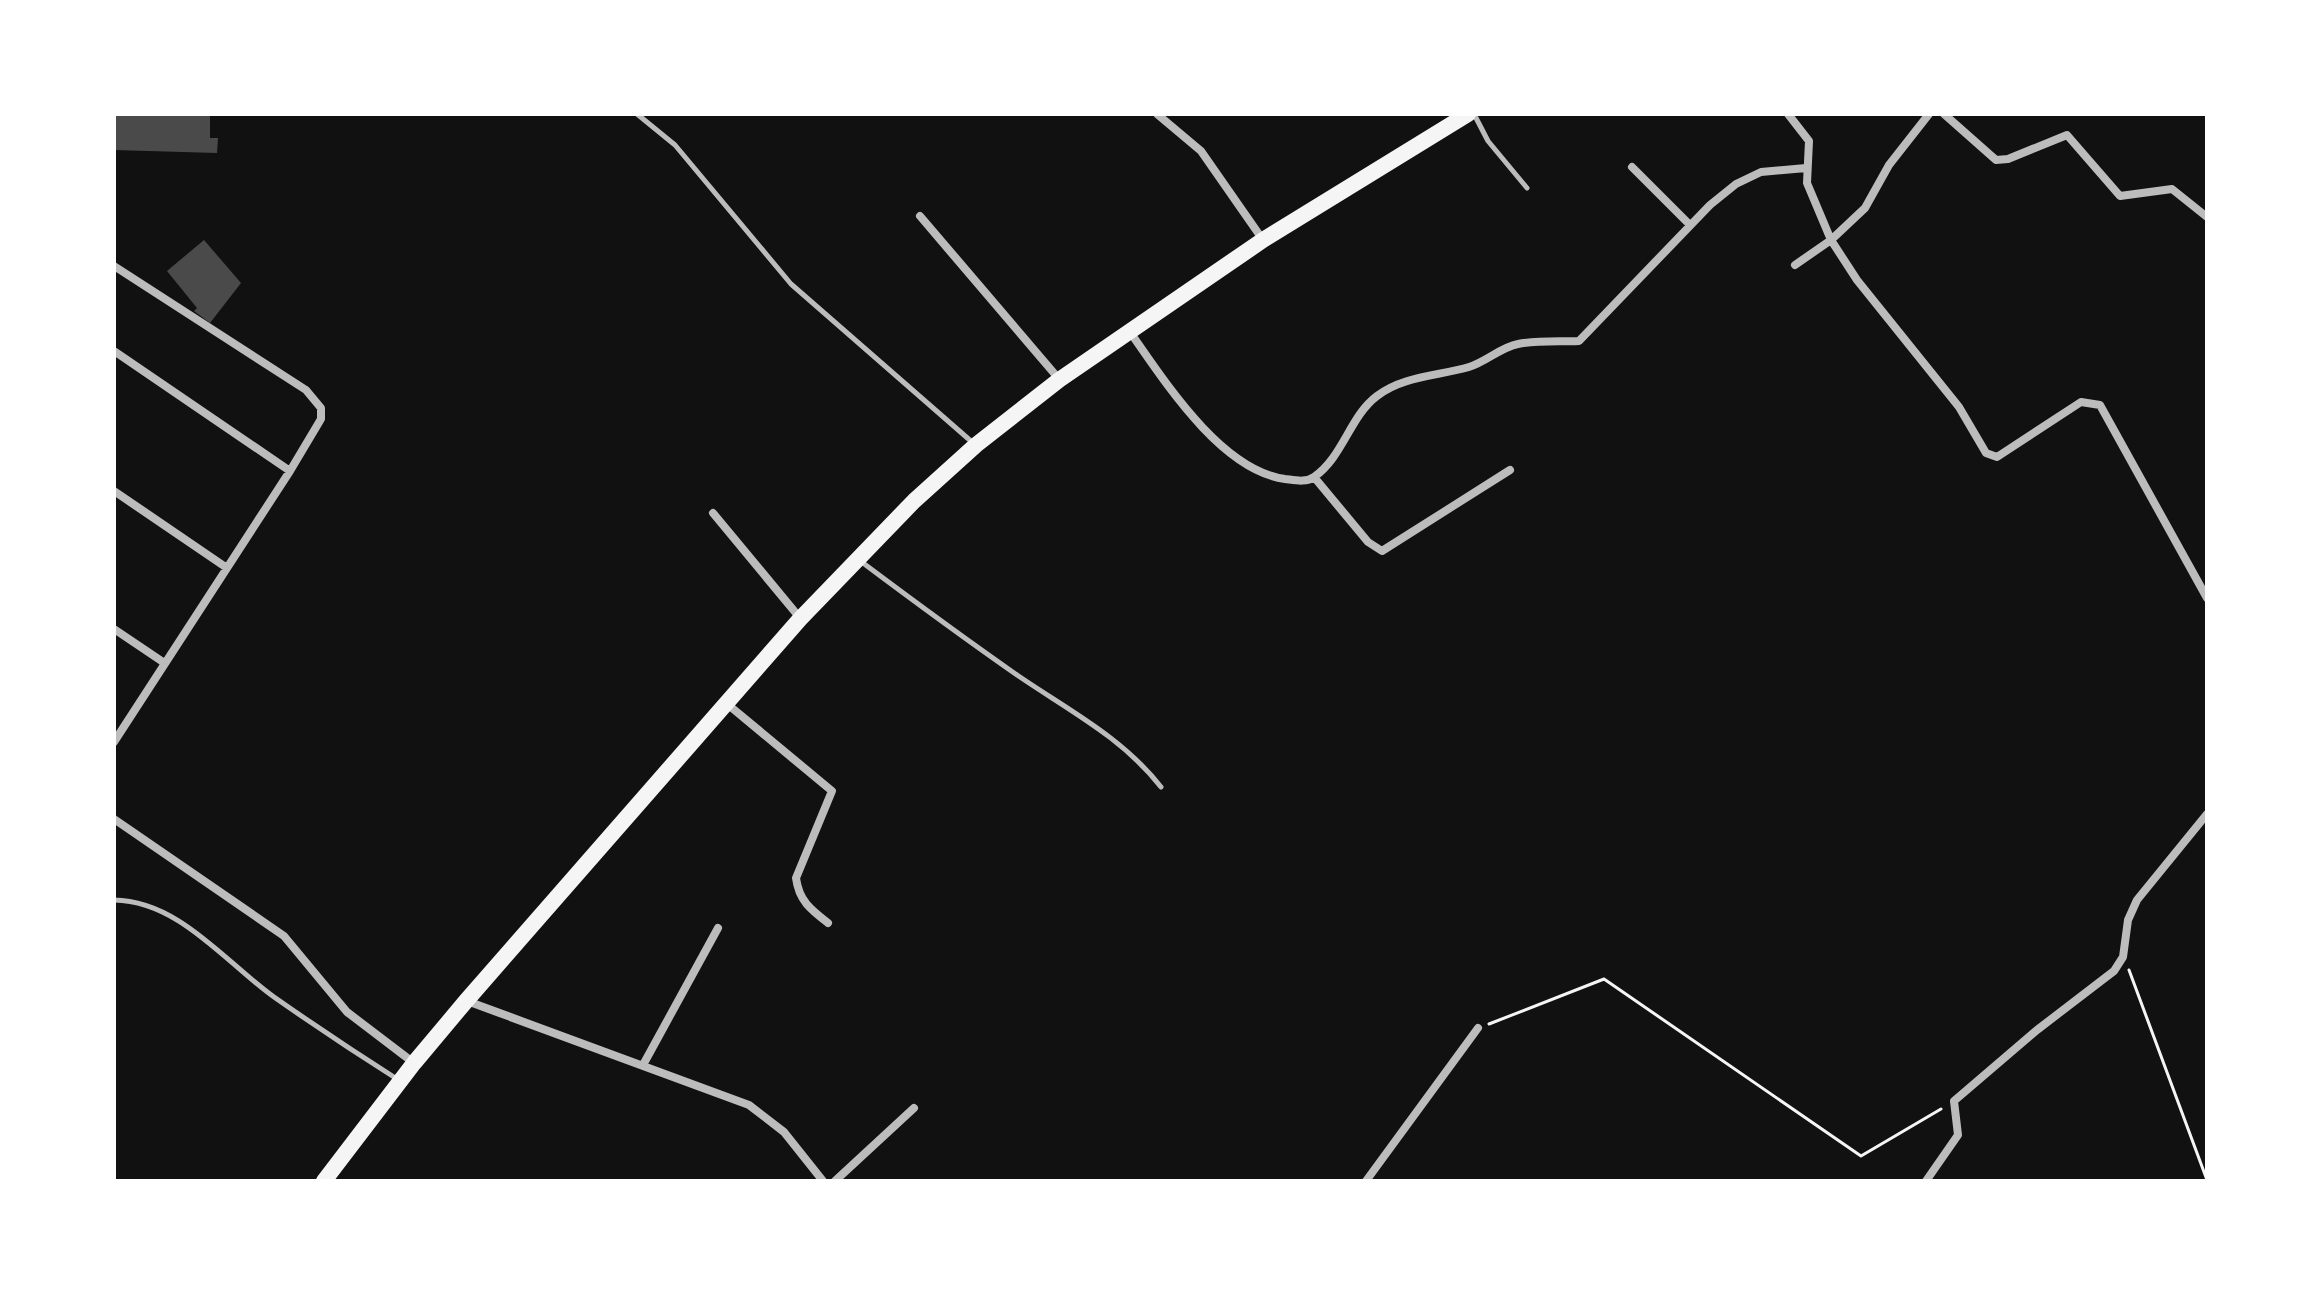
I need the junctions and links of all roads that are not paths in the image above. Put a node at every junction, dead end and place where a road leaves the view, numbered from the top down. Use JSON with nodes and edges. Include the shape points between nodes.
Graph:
{"nodes":[{"id":1,"x":637,"y":114,"type":"edge"},
{"id":2,"x":1157,"y":114,"type":"edge"},
{"id":3,"x":1471,"y":114,"type":"edge"},
{"id":4,"x":1788,"y":114,"type":"edge"},
{"id":5,"x":1929,"y":114,"type":"edge"},
{"id":6,"x":1944,"y":114,"type":"edge"},
{"id":7,"x":1632,"y":167,"type":"dead end"},
{"id":8,"x":1806,"y":168,"type":"junction"},
{"id":9,"x":1527,"y":188,"type":"dead end"},
{"id":10,"x":920,"y":216,"type":"dead end"},
{"id":11,"x":2207,"y":217,"type":"edge"},
{"id":12,"x":1690,"y":225,"type":"junction"},
{"id":13,"x":1263,"y":240,"type":"junction"},
{"id":14,"x":1831,"y":240,"type":"junction"},
{"id":15,"x":1795,"y":265,"type":"dead end"},
{"id":16,"x":114,"y":266,"type":"edge"},
{"id":17,"x":1130,"y":332,"type":"junction"},
{"id":18,"x":114,"y":351,"type":"edge"},
{"id":19,"x":1059,"y":380,"type":"junction"},
{"id":20,"x":976,"y":445,"type":"junction"},
{"id":21,"x":1510,"y":470,"type":"dead end"},
{"id":22,"x":290,"y":471,"type":"junction"},
{"id":23,"x":1314,"y":477,"type":"junction"},
{"id":24,"x":114,"y":491,"type":"edge"},
{"id":25,"x":713,"y":513,"type":"dead end"},
{"id":26,"x":857,"y":559,"type":"junction"},
{"id":27,"x":227,"y":568,"type":"junction"},
{"id":28,"x":2207,"y":596,"type":"edge"},
{"id":29,"x":800,"y":619,"type":"junction"},
{"id":30,"x":114,"y":629,"type":"edge"},
{"id":31,"x":163,"y":662,"type":"junction"},
{"id":32,"x":726,"y":703,"type":"junction"},
{"id":33,"x":114,"y":742,"type":"edge"},
{"id":34,"x":1161,"y":787,"type":"dead end"},
{"id":35,"x":2207,"y":814,"type":"edge"},
{"id":36,"x":114,"y":819,"type":"edge"},
{"id":37,"x":114,"y":900,"type":"edge"},
{"id":38,"x":828,"y":923,"type":"dead end"},
{"id":39,"x":718,"y":928,"type":"dead end"},
{"id":40,"x":466,"y":1001,"type":"junction"},
{"id":41,"x":1478,"y":1028,"type":"road end"},
{"id":42,"x":414,"y":1063,"type":"junction"},
{"id":43,"x":643,"y":1065,"type":"junction"},
{"id":44,"x":400,"y":1081,"type":"junction"},
{"id":45,"x":914,"y":1108,"type":"dead end"},
{"id":46,"x":324,"y":1181,"type":"edge"},
{"id":47,"x":823,"y":1181,"type":"edge"},
{"id":48,"x":835,"y":1181,"type":"edge"},
{"id":49,"x":1366,"y":1181,"type":"edge"},
{"id":50,"x":1926,"y":1181,"type":"edge"}],
"edges":[{"from":1,"to":20,"type":"lane","via":[[675,145],[791,284]]},
{"from":2,"to":13,"type":"street","via":[[1201,151]]},
{"from":3,"to":9,"type":"lane"},
{"from":3,"to":13,"type":"main road"},
{"from":4,"to":8,"type":"street","via":[[1809,141]]},
{"from":5,"to":14,"type":"street","via":[[1889,165],[1865,208]]},
{"from":6,"to":11,"type":"street","via":[[1996,160],[2067,135],[2116,194],[2129,197],[2172,189]]},
{"from":7,"to":12,"type":"street"},
{"from":8,"to":12,"type":"street","via":[[1761,172],[1736,184]]},
{"from":8,"to":14,"type":"street","via":[[1812,201]]},
{"from":10,"to":19,"type":"street"},
{"from":12,"to":23,"type":"street","via":[[1579,341],[1517,344],[1466,368],[1388,388],[1373,398],[1343,446]]},
{"from":13,"to":17,"type":"main road"},
{"from":14,"to":15,"type":"street"},
{"from":14,"to":28,"type":"street","via":[[1907,346],[1959,407],[1989,456],[1997,457],[2081,402],[2100,405]]},
{"from":16,"to":22,"type":"street","via":[[317,399],[321,419]]},
{"from":17,"to":19,"type":"main road"},
{"from":17,"to":23,"type":"street","via":[[1171,392],[1238,459],[1266,477]]},
{"from":18,"to":22,"type":"street"},
{"from":19,"to":20,"type":"main road"},
{"from":20,"to":26,"type":"main road"},
{"from":21,"to":23,"type":"street","via":[[1382,551],[1368,542]]},
{"from":22,"to":27,"type":"street"},
{"from":24,"to":27,"type":"street"},
{"from":25,"to":29,"type":"street"},
{"from":26,"to":29,"type":"main road"},
{"from":26,"to":34,"type":"lane","via":[[1101,729]]},
{"from":27,"to":31,"type":"street"},
{"from":29,"to":32,"type":"main road"},
{"from":30,"to":31,"type":"street"},
{"from":31,"to":33,"type":"street"},
{"from":32,"to":38,"type":"street","via":[[832,791],[796,878],[808,908]]},
{"from":32,"to":40,"type":"main road"},
{"from":35,"to":50,"type":"street","via":[[2137,900],[2123,957],[2114,971],[1954,1101],[1958,1135]]},
{"from":36,"to":42,"type":"street","via":[[284,936],[347,1012]]},
{"from":37,"to":44,"type":"lane","via":[[153,907],[183,924],[274,997]]},
{"from":39,"to":43,"type":"street"},
{"from":40,"to":42,"type":"main road"},
{"from":40,"to":43,"type":"street"},
{"from":41,"to":49,"type":"street"},
{"from":42,"to":44,"type":"main road"},
{"from":43,"to":47,"type":"street","via":[[760,1111]]},
{"from":44,"to":46,"type":"main road"},
{"from":45,"to":48,"type":"street"}]}
